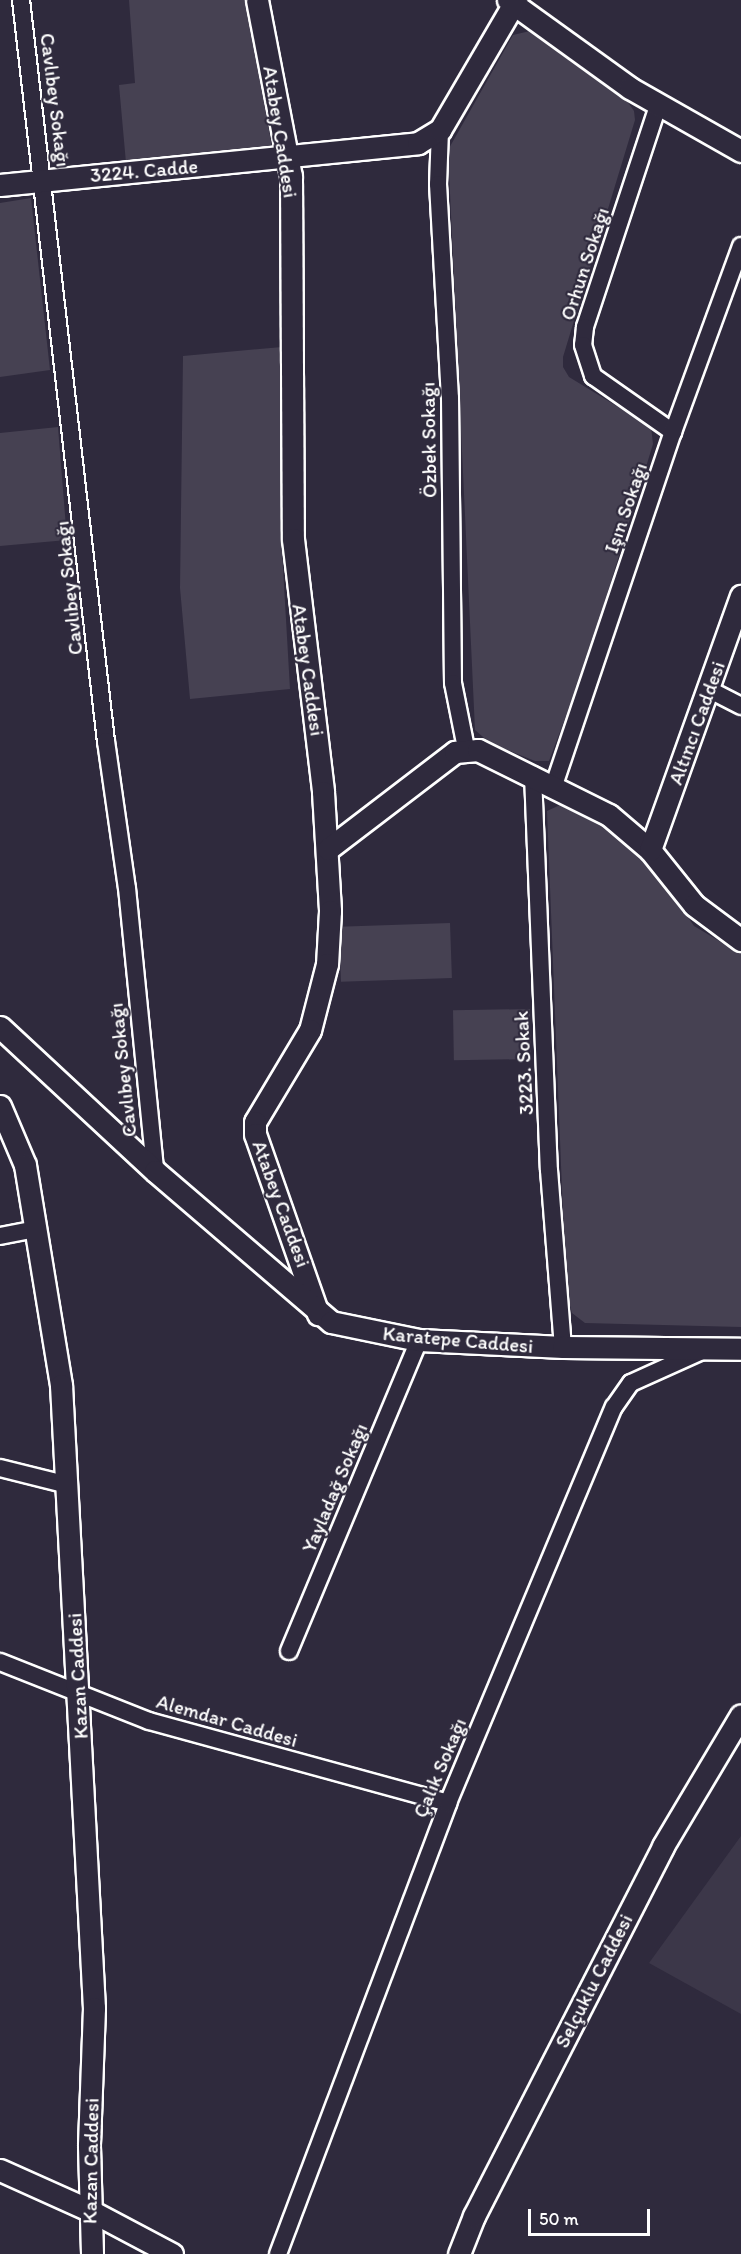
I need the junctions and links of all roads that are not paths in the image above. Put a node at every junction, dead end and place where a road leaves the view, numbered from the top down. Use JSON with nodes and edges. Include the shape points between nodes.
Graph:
{"nodes":[{"id":1,"x":21,"y":0,"type":"edge"},
{"id":2,"x":257,"y":0,"type":"edge"},
{"id":3,"x":512,"y":1,"type":"edge"},
{"id":4,"x":658,"y":106,"type":"junction"},
{"id":5,"x":440,"y":130,"type":"junction"},
{"id":6,"x":741,"y":151,"type":"edge"},
{"id":7,"x":288,"y":159,"type":"junction"},
{"id":8,"x":44,"y":180,"type":"junction"},
{"id":9,"x":0,"y":185,"type":"edge"},
{"id":10,"x":741,"y":246,"type":"edge"},
{"id":11,"x":673,"y":432,"type":"junction"},
{"id":12,"x":741,"y":596,"type":"edge"},
{"id":13,"x":710,"y":690,"type":"junction"},
{"id":14,"x":741,"y":706,"type":"edge"},
{"id":15,"x":466,"y":748,"type":"junction"},
{"id":16,"x":533,"y":776,"type":"junction"},
{"id":17,"x":554,"y":785,"type":"junction"},
{"id":18,"x":328,"y":849,"type":"junction"},
{"id":19,"x":650,"y":850,"type":"junction"},
{"id":20,"x":741,"y":940,"type":"edge"},
{"id":21,"x":0,"y":1027,"type":"edge"},
{"id":22,"x":0,"y":1106,"type":"edge"},
{"id":23,"x":155,"y":1171,"type":"junction"},
{"id":24,"x":37,"y":1229,"type":"junction"},
{"id":25,"x":0,"y":1236,"type":"edge"},
{"id":26,"x":318,"y":1314,"type":"junction"},
{"id":27,"x":419,"y":1340,"type":"junction"},
{"id":28,"x":563,"y":1347,"type":"junction"},
{"id":29,"x":706,"y":1349,"type":"junction"},
{"id":30,"x":741,"y":1349,"type":"edge"},
{"id":31,"x":0,"y":1468,"type":"edge"},
{"id":32,"x":68,"y":1485,"type":"junction"},
{"id":33,"x":289,"y":1651,"type":"dead end"},
{"id":34,"x":0,"y":1662,"type":"edge"},
{"id":35,"x":80,"y":1694,"type":"junction"},
{"id":36,"x":741,"y":1715,"type":"edge"},
{"id":37,"x":448,"y":1803,"type":"junction"},
{"id":38,"x":0,"y":2170,"type":"edge"},
{"id":39,"x":89,"y":2210,"type":"junction"},
{"id":40,"x":92,"y":2254,"type":"edge"},
{"id":41,"x":172,"y":2254,"type":"edge"},
{"id":42,"x":278,"y":2254,"type":"edge"},
{"id":43,"x":459,"y":2254,"type":"edge"}],
"edges":[{"from":1,"to":8,"type":"street","name":"Cavlıbey Sokağı"},
{"from":2,"to":7,"type":"street","name":"Atabey Caddesi"},
{"from":3,"to":4,"type":"street"},
{"from":3,"to":5,"type":"street"},
{"from":4,"to":6,"type":"street"},
{"from":4,"to":11,"type":"street","name":"Orhun Sokağı","via":[[585,327],[583,345],[593,376]]},
{"from":5,"to":7,"type":"street","name":"3224. Cadde","via":[[418,143]]},
{"from":5,"to":15,"type":"street","name":"Özbek Sokağı","via":[[438,183],[450,398],[453,683]]},
{"from":7,"to":8,"type":"street","name":"3224. Cadde"},
{"from":7,"to":18,"type":"street","name":"Atabey Caddesi","via":[[292,196],[294,550]]},
{"from":8,"to":9,"type":"street","name":"3224. Cadde"},
{"from":8,"to":23,"type":"street","name":"Cavlıbey Sokağı","via":[[106,741],[127,888]]},
{"from":10,"to":11,"type":"street","name":"Işın Sokağı"},
{"from":11,"to":17,"type":"street","name":"Işın Sokağı"},
{"from":12,"to":13,"type":"street","name":"Altıncı Caddesi"},
{"from":13,"to":14,"type":"street"},
{"from":13,"to":19,"type":"street","name":"Altıncı Caddesi"},
{"from":15,"to":16,"type":"street","via":[[492,755]]},
{"from":15,"to":18,"type":"street","via":[[393,797]]},
{"from":16,"to":17,"type":"street"},
{"from":16,"to":28,"type":"street","name":"3223. Sokak","via":[[549,1170]]},
{"from":17,"to":19,"type":"street","via":[[609,814]]},
{"from":18,"to":26,"type":"street","name":"Atabey Caddesi","via":[[330,937],[321,997],[302,1045],[255,1122],[262,1154]]},
{"from":19,"to":20,"type":"street","via":[[694,905]]},
{"from":21,"to":23,"type":"street","name":"Karatepe Caddesi"},
{"from":22,"to":24,"type":"street","name":"Kazan Caddesi","via":[[25,1165]]},
{"from":23,"to":26,"type":"street","name":"Karatepe Caddesi"},
{"from":24,"to":25,"type":"street"},
{"from":24,"to":32,"type":"street","name":"Kazan Caddesi","via":[[61,1385]]},
{"from":26,"to":27,"type":"street","name":"Karatepe Caddesi","via":[[351,1328]]},
{"from":27,"to":28,"type":"street","name":"Karatepe Caddesi"},
{"from":27,"to":33,"type":"street","name":"Yayladağ Sokağı"},
{"from":28,"to":29,"type":"street","name":"Karatepe Caddesi"},
{"from":29,"to":30,"type":"street","name":"Karatepe Caddesi"},
{"from":29,"to":37,"type":"street","name":"Çalık Sokağı","via":[[642,1377],[617,1401]]},
{"from":31,"to":32,"type":"street"},
{"from":32,"to":35,"type":"street","name":"Kazan Caddesi"},
{"from":34,"to":35,"type":"street","name":"Alemdar Caddesi"},
{"from":35,"to":37,"type":"street","name":"Alemdar Caddesi","via":[[200,1736]]},
{"from":35,"to":39,"type":"street","name":"Kazan Caddesi","via":[[94,2008]]},
{"from":36,"to":43,"type":"street","name":"Selçuklu Caddesi","via":[[663,1846],[474,2216]]},
{"from":37,"to":42,"type":"street","name":"Çalık Sokağı"},
{"from":38,"to":39,"type":"street"},
{"from":39,"to":40,"type":"street","name":"Kazan Caddesi"},
{"from":39,"to":41,"type":"street"}]}
